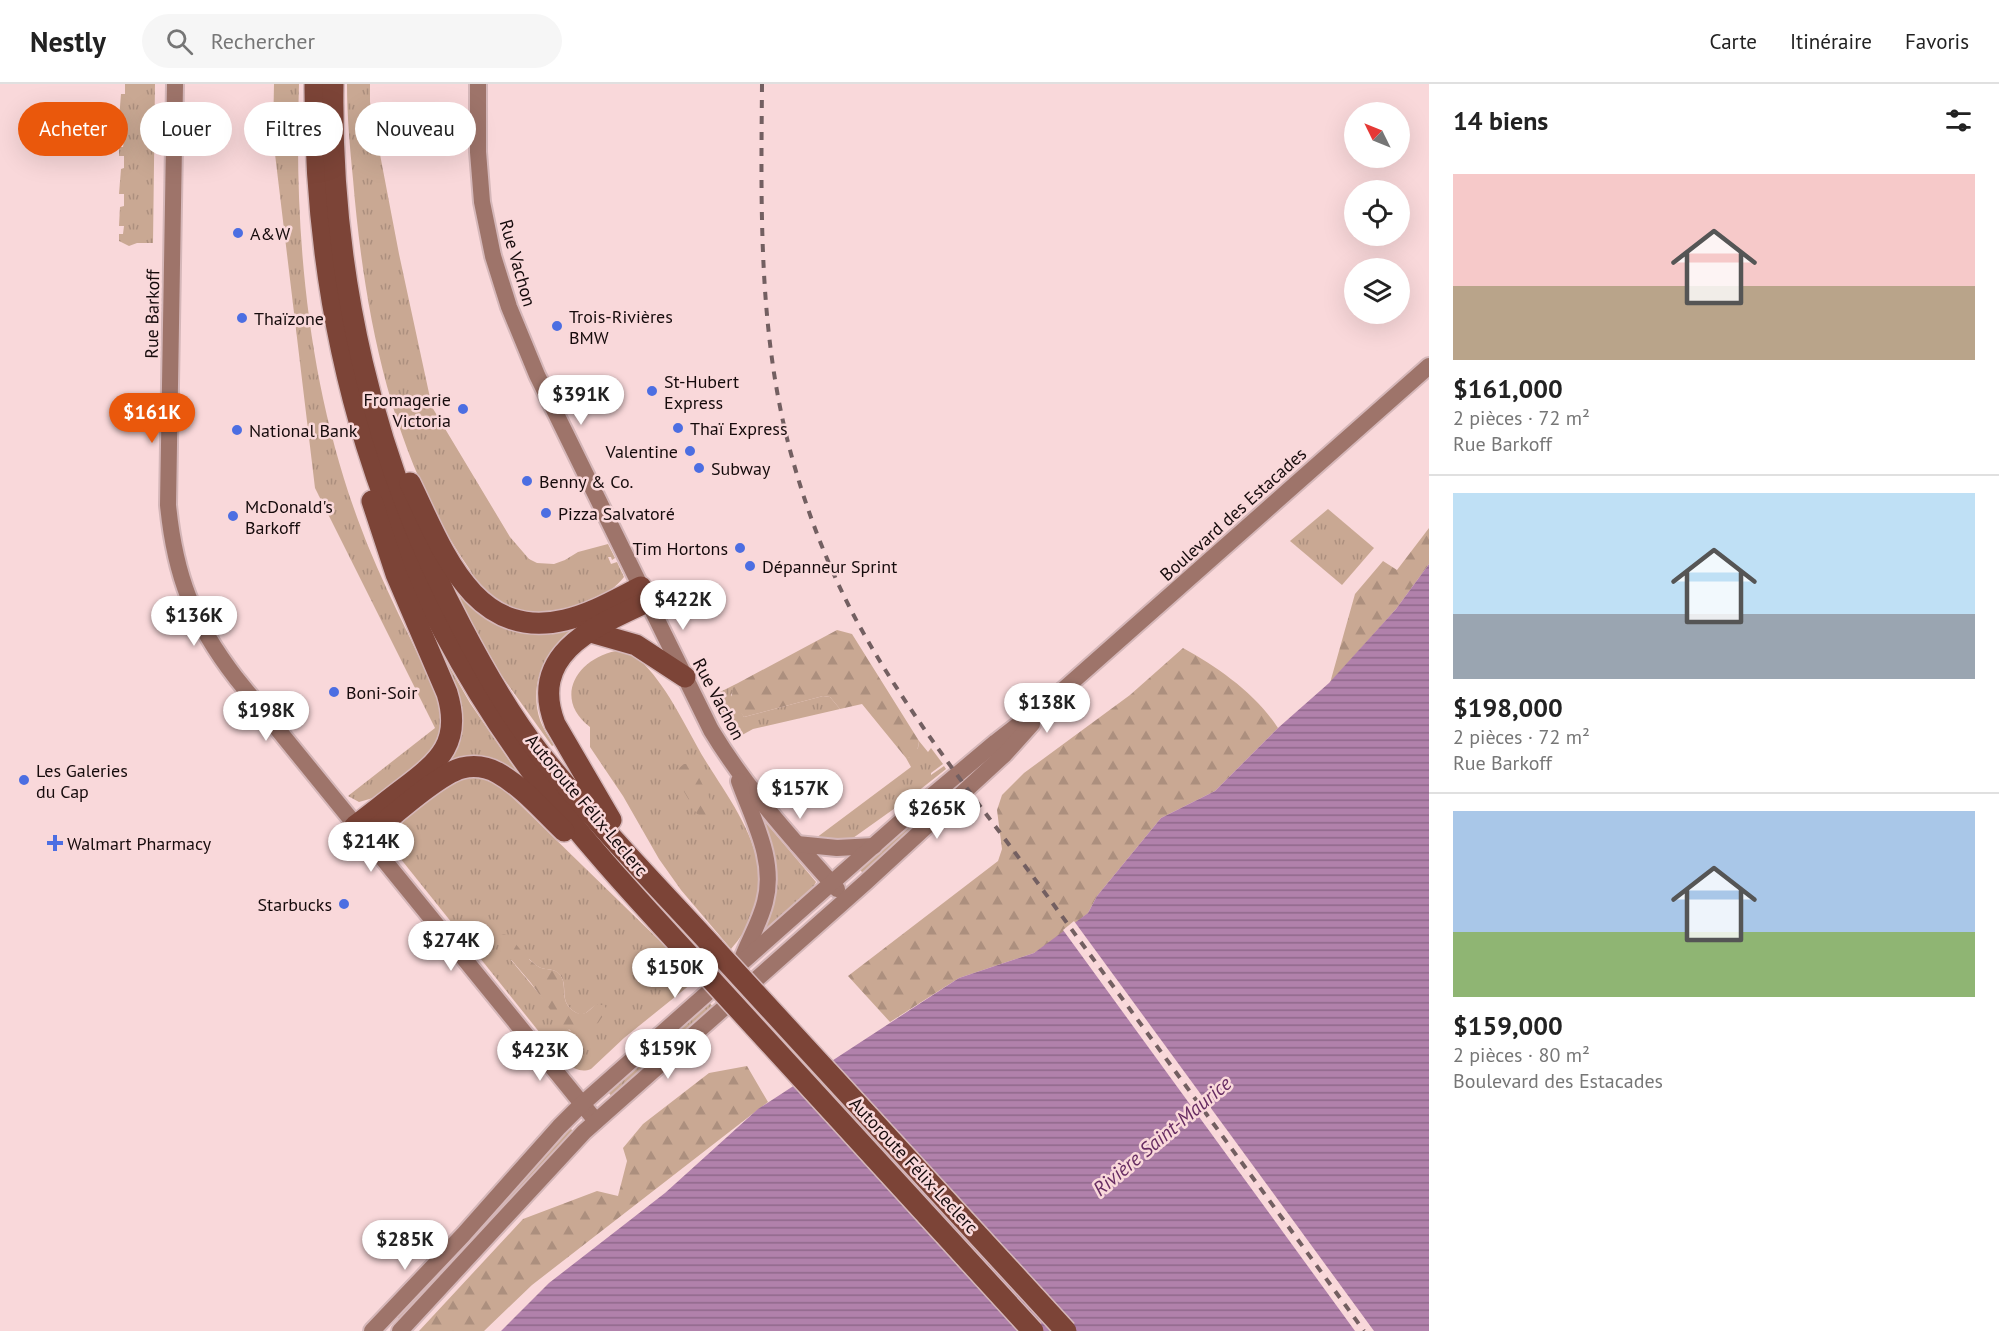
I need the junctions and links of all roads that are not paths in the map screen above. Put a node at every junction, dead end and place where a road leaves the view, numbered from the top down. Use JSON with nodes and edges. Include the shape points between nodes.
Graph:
{"nodes":[{"id":1,"x":175,"y":84,"type":"edge"},
{"id":2,"x":315,"y":84,"type":"edge"},
{"id":3,"x":333,"y":84,"type":"edge"},
{"id":4,"x":478,"y":84,"type":"edge"},
{"id":5,"x":341,"y":352,"type":"junction"},
{"id":6,"x":1429,"y":366,"type":"edge"},
{"id":7,"x":373,"y":409,"type":"junction"},
{"id":8,"x":645,"y":594,"type":"junction"},
{"id":9,"x":587,"y":632,"type":"junction"},
{"id":10,"x":685,"y":677,"type":"junction"},
{"id":11,"x":1063,"y":690,"type":"junction"},
{"id":12,"x":733,"y":765,"type":"junction"},
{"id":13,"x":360,"y":832,"type":"junction"},
{"id":14,"x":797,"y":844,"type":"junction"},
{"id":15,"x":874,"y":846,"type":"junction"},
{"id":16,"x":637,"y":864,"type":"junction"},
{"id":17,"x":832,"y":883,"type":"junction"},
{"id":18,"x":846,"y":899,"type":"junction"},
{"id":19,"x":664,"y":928,"type":"junction"},
{"id":20,"x":741,"y":963,"type":"junction"},
{"id":21,"x":581,"y":1105,"type":"junction"},
{"id":22,"x":596,"y":1121,"type":"junction"},
{"id":23,"x":372,"y":1331,"type":"edge"},
{"id":24,"x":400,"y":1331,"type":"edge"},
{"id":25,"x":1033,"y":1331,"type":"edge"},
{"id":26,"x":1066,"y":1331,"type":"edge"}],
"edges":[{"from":1,"to":13,"type":"street","name":"Rue Barkoff","via":[[168,505],[176,563],[194,612],[218,653]]},
{"from":2,"to":5,"type":"highway","name":"Autoroute Félix-Leclerc","via":[[319,207]]},
{"from":3,"to":7,"type":"highway","name":"Autoroute Félix-Leclerc","via":[[333,156],[342,255],[356,341]]},
{"from":4,"to":8,"type":"street","name":"Rue Vachon","via":[[481,192],[501,285],[533,365]]},
{"from":5,"to":13,"type":"highway","via":[[365,476],[379,526],[402,591],[447,693],[452,720],[448,743],[435,764]]},
{"from":5,"to":19,"type":"highway","name":"Autoroute Félix-Leclerc","via":[[361,431],[390,515],[454,650],[496,721],[544,789]]},
{"from":6,"to":11,"type":"street","name":"Boulevard des Estacades"},
{"from":7,"to":8,"type":"highway","via":[[452,567],[486,606],[520,621],[553,622]]},
{"from":7,"to":16,"type":"highway","name":"Autoroute Félix-Leclerc","via":[[415,530],[473,650],[540,754]]},
{"from":8,"to":9,"type":"highway"},
{"from":8,"to":10,"type":"street","name":"Rue Vachon"},
{"from":9,"to":10,"type":"highway","via":[[636,645]]},
{"from":9,"to":16,"type":"highway","via":[[569,645],[557,663],[550,684],[551,711],[563,739]]},
{"from":10,"to":12,"type":"street","name":"Rue Vachon"},
{"from":11,"to":15,"type":"street","name":"Boulevard des Estacades"},
{"from":11,"to":18,"type":"street","name":"Boulevard des Estacades","via":[[1005,754]]},
{"from":12,"to":14,"type":"street","name":"Rue Vachon"},
{"from":12,"to":20,"type":"street","via":[[763,844],[767,868],[765,903]]},
{"from":13,"to":19,"type":"highway","via":[[449,773],[465,767],[486,768],[520,788]]},
{"from":13,"to":21,"type":"street","name":"Rue Barkoff"},
{"from":14,"to":15,"type":"street"},
{"from":14,"to":17,"type":"street","name":"Rue Vachon"},
{"from":15,"to":17,"type":"street","name":"Boulevard des Estacades"},
{"from":16,"to":26,"type":"highway","name":"Autoroute Félix-Leclerc","bridge":true},
{"from":17,"to":18,"type":"street","name":"Rue Vachon"},
{"from":17,"to":20,"type":"street","name":"Boulevard des Estacades"},
{"from":18,"to":22,"type":"street","name":"Boulevard des Estacades"},
{"from":19,"to":25,"type":"highway","name":"Autoroute Félix-Leclerc","bridge":true},
{"from":20,"to":21,"type":"street","name":"Boulevard des Estacades"},
{"from":21,"to":22,"type":"street","name":"Rue Barkoff"},
{"from":21,"to":23,"type":"street","name":"Boulevard des Estacades"},
{"from":22,"to":24,"type":"street","name":"Boulevard des Estacades"}]}
